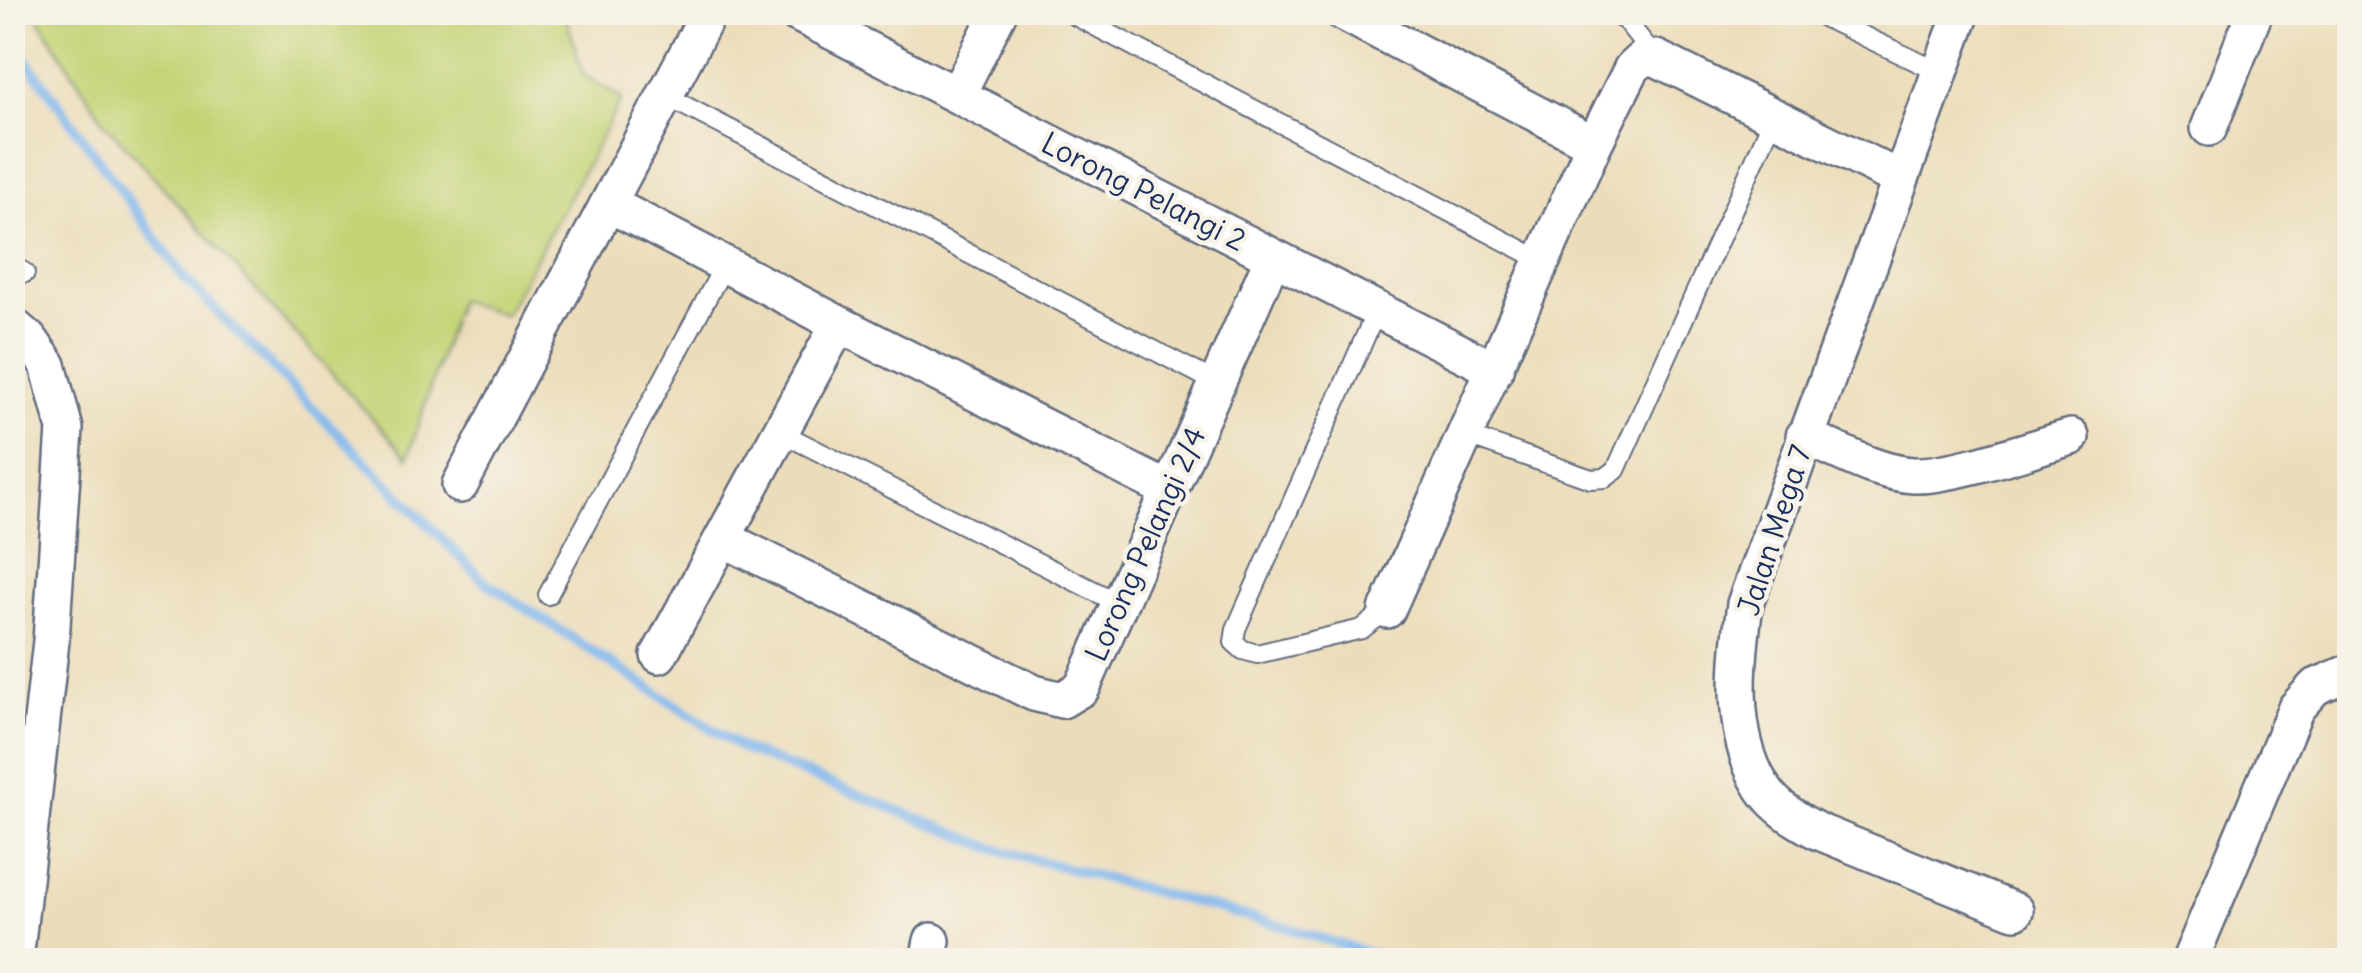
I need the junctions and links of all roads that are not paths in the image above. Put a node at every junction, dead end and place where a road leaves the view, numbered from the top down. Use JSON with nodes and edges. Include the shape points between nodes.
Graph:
{"nodes":[{"id":1,"x":709,"y":12,"type":"edge"},
{"id":2,"x":794,"y":12,"type":"edge"},
{"id":3,"x":999,"y":12,"type":"edge"},
{"id":4,"x":1068,"y":12,"type":"edge"},
{"id":5,"x":1342,"y":12,"type":"edge"},
{"id":6,"x":1610,"y":12,"type":"edge"},
{"id":7,"x":1813,"y":12,"type":"edge"},
{"id":8,"x":1962,"y":12,"type":"edge"},
{"id":9,"x":2255,"y":12,"type":"edge"},
{"id":10,"x":1656,"y":58,"type":"junction"},
{"id":11,"x":1940,"y":72,"type":"junction"},
{"id":12,"x":666,"y":96,"type":"junction"},
{"id":13,"x":956,"y":96,"type":"junction"},
{"id":14,"x":1774,"y":116,"type":"junction"},
{"id":15,"x":2209,"y":128,"type":"dead end"},
{"id":16,"x":1594,"y":144,"type":"junction"},
{"id":17,"x":1900,"y":179,"type":"junction"},
{"id":18,"x":609,"y":204,"type":"junction"},
{"id":19,"x":1274,"y":257,"type":"junction"},
{"id":20,"x":1543,"y":261,"type":"junction"},
{"id":21,"x":725,"y":264,"type":"junction"},
{"id":22,"x":1376,"y":310,"type":"junction"},
{"id":23,"x":839,"y":324,"type":"junction"},
{"id":24,"x":12,"y":326,"type":"edge"},
{"id":25,"x":1495,"y":370,"type":"junction"},
{"id":26,"x":1217,"y":383,"type":"junction"},
{"id":27,"x":782,"y":433,"type":"junction"},
{"id":28,"x":1465,"y":435,"type":"junction"},
{"id":29,"x":1804,"y":436,"type":"junction"},
{"id":30,"x":2071,"y":437,"type":"dead end"},
{"id":31,"x":460,"y":485,"type":"dead end"},
{"id":32,"x":1169,"y":490,"type":"junction"},
{"id":33,"x":724,"y":539,"type":"junction"},
{"id":34,"x":548,"y":595,"type":"dead end"},
{"id":35,"x":1120,"y":604,"type":"junction"},
{"id":36,"x":1387,"y":610,"type":"joint"},
{"id":37,"x":660,"y":655,"type":"dead end"},
{"id":38,"x":2350,"y":672,"type":"edge"},
{"id":39,"x":2014,"y":911,"type":"dead end"},
{"id":40,"x":14,"y":960,"type":"edge"},
{"id":41,"x":2190,"y":960,"type":"edge"}],
"edges":[{"from":1,"to":12,"type":"street"},
{"from":2,"to":13,"type":"street","name":"Lorong Pelangi 2"},
{"from":3,"to":13,"type":"street"},
{"from":4,"to":20,"type":"lane"},
{"from":5,"to":16,"type":"street"},
{"from":6,"to":10,"type":"lane"},
{"from":7,"to":11,"type":"lane"},
{"from":8,"to":11,"type":"street","name":"Jalan Mega 7"},
{"from":9,"to":15,"type":"street"},
{"from":10,"to":14,"type":"street"},
{"from":10,"to":16,"type":"street","via":[[1632,68]]},
{"from":11,"to":17,"type":"street","name":"Jalan Mega 7"},
{"from":12,"to":18,"type":"street"},
{"from":12,"to":26,"type":"lane"},
{"from":13,"to":19,"type":"street","name":"Lorong Pelangi 2"},
{"from":14,"to":17,"type":"street"},
{"from":14,"to":28,"type":"lane","via":[[1616,470],[1591,478]]},
{"from":16,"to":20,"type":"street"},
{"from":17,"to":29,"type":"street","name":"Jalan Mega 7"},
{"from":18,"to":21,"type":"street"},
{"from":18,"to":31,"type":"street"},
{"from":19,"to":22,"type":"street","name":"Lorong Pelangi 2"},
{"from":19,"to":26,"type":"street","name":"Lorong Pelangi 2/4"},
{"from":20,"to":25,"type":"street"},
{"from":21,"to":23,"type":"street"},
{"from":21,"to":34,"type":"lane"},
{"from":22,"to":25,"type":"street","name":"Lorong Pelangi 2"},
{"from":22,"to":36,"type":"lane","via":[[1234,642],[1257,654],[1362,629]]},
{"from":23,"to":27,"type":"street"},
{"from":23,"to":32,"type":"street"},
{"from":24,"to":40,"type":"street","via":[[48,366],[65,429],[51,641]]},
{"from":25,"to":28,"type":"street"},
{"from":26,"to":32,"type":"street","name":"Lorong Pelangi 2/4"},
{"from":27,"to":33,"type":"street"},
{"from":27,"to":35,"type":"lane"},
{"from":28,"to":36,"type":"street"},
{"from":29,"to":30,"type":"street","via":[[1914,475]]},
{"from":29,"to":39,"type":"street","name":"Jalan Mega 7","via":[[1745,604],[1738,653],[1748,755],[1763,789],[1786,814],[1818,831]]},
{"from":32,"to":35,"type":"street","name":"Lorong Pelangi 2/4"},
{"from":33,"to":35,"type":"street","name":"Lorong Pelangi 2/4","via":[[1034,693],[1062,700],[1082,688]]},
{"from":33,"to":37,"type":"street"},
{"from":38,"to":41,"type":"street","via":[[2315,687],[2296,708]]}]}
